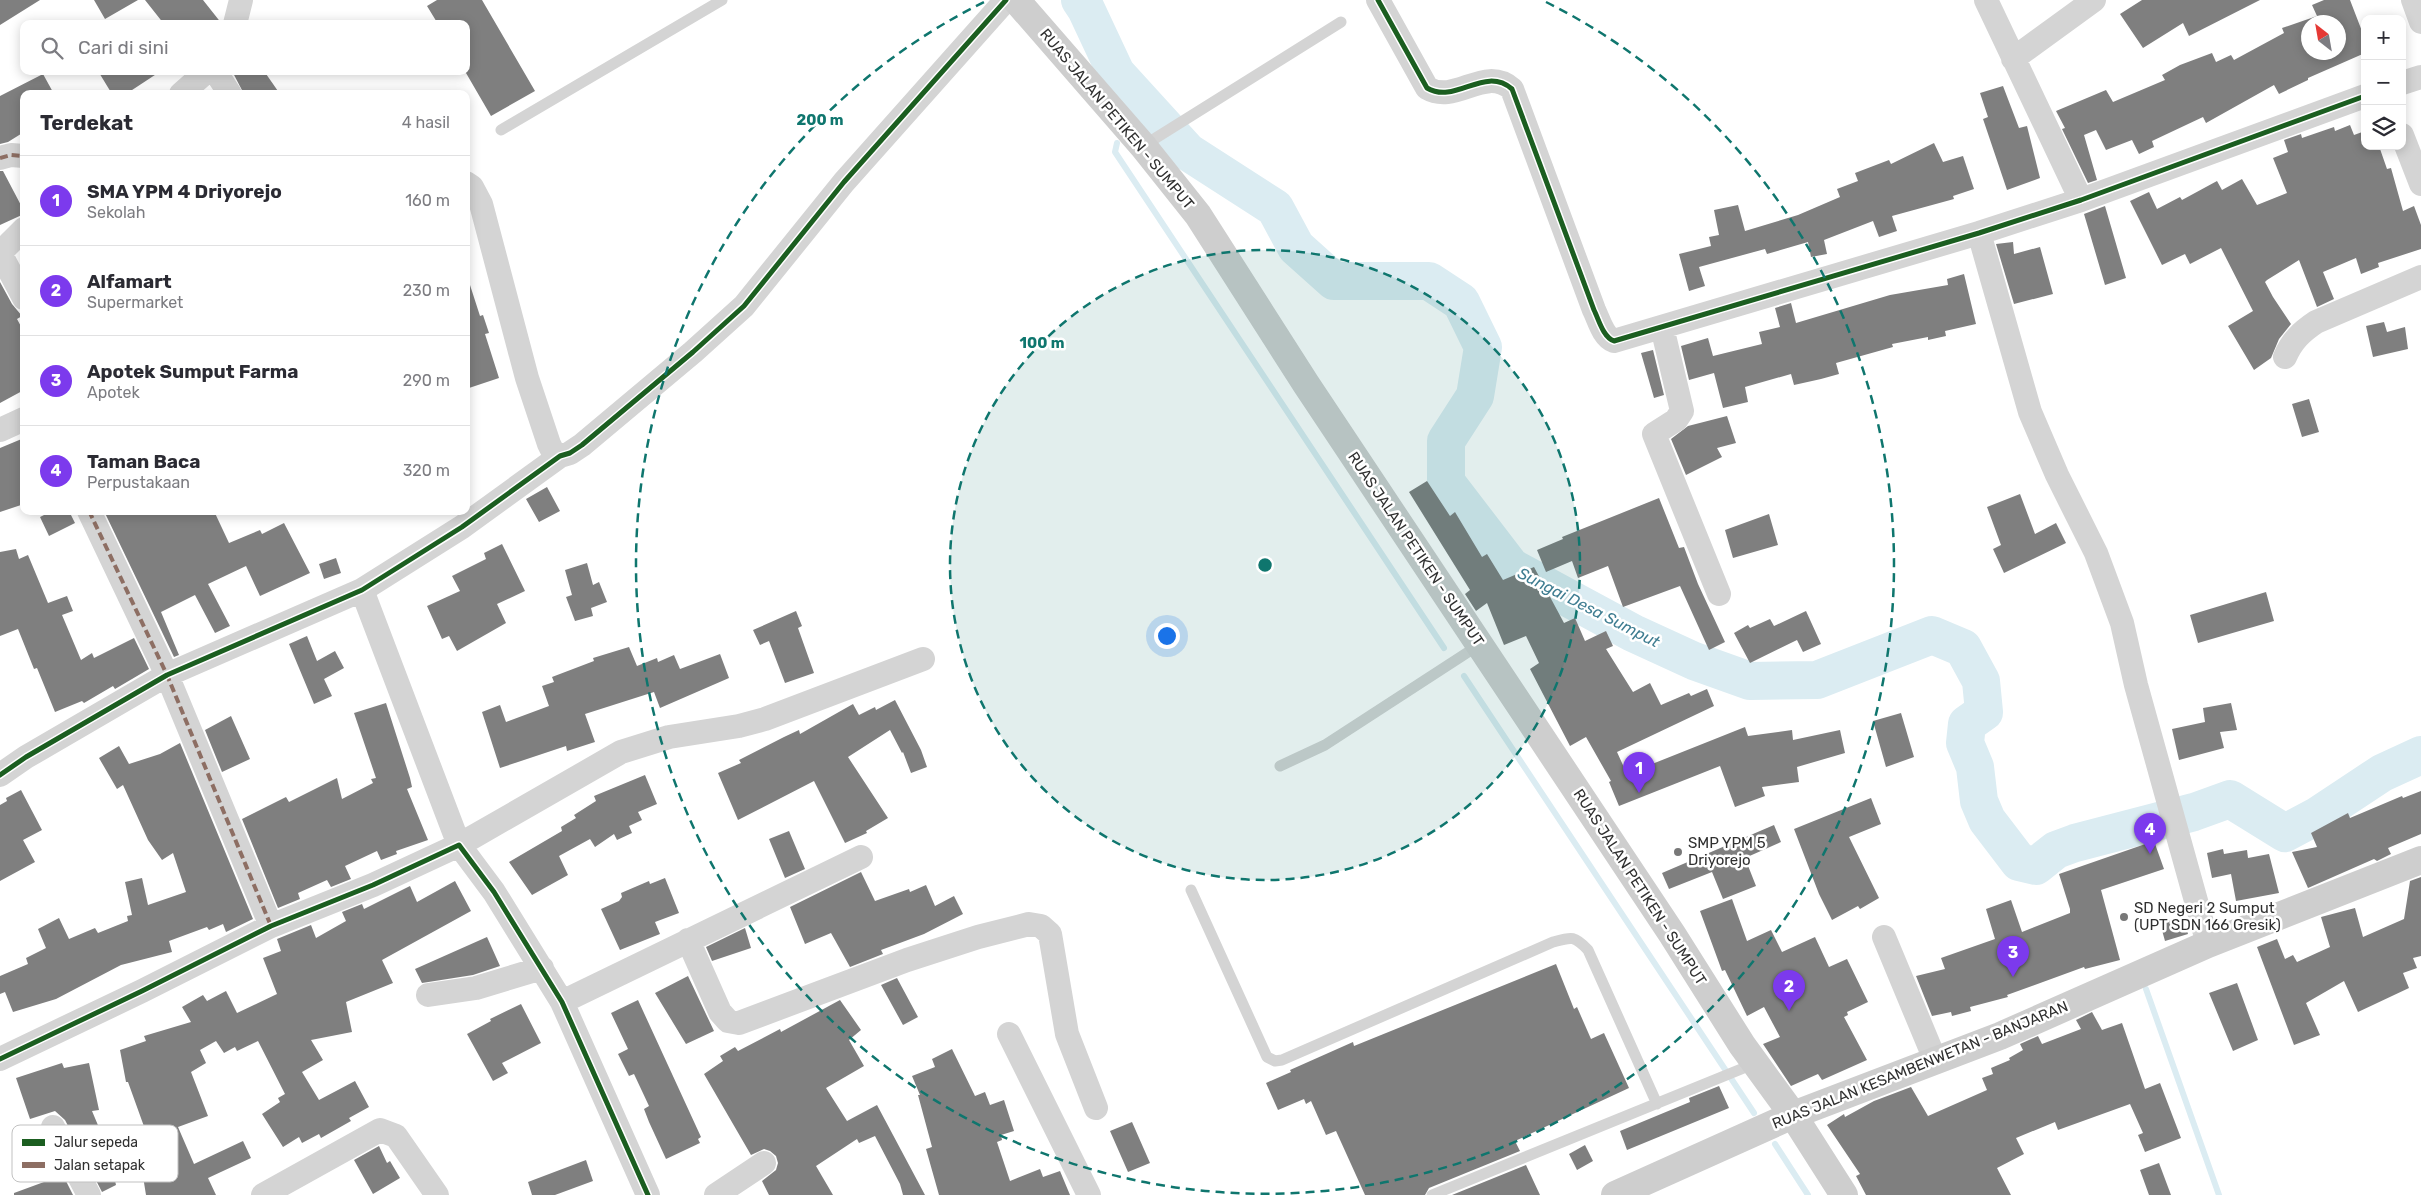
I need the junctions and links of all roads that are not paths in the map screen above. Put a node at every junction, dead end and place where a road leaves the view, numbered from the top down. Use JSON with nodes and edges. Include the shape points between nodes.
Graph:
{"nodes":[{"id":1,"x":722,"y":0,"type":"edge"},
{"id":2,"x":1006,"y":0,"type":"edge"},
{"id":3,"x":1016,"y":0,"type":"edge"},
{"id":4,"x":1378,"y":0,"type":"edge"},
{"id":5,"x":1986,"y":0,"type":"edge"},
{"id":6,"x":2094,"y":0,"type":"edge"},
{"id":7,"x":2412,"y":0,"type":"edge"},
{"id":8,"x":1341,"y":22,"type":"dead end"},
{"id":9,"x":2421,"y":22,"type":"edge"},
{"id":10,"x":2013,"y":59,"type":"junction"},
{"id":11,"x":202,"y":75,"type":"edge"},
{"id":12,"x":218,"y":75,"type":"edge"},
{"id":13,"x":2421,"y":77,"type":"edge"},
{"id":14,"x":2406,"y":82,"type":"edge"},
{"id":15,"x":185,"y":90,"type":"edge"},
{"id":16,"x":227,"y":90,"type":"edge"},
{"id":17,"x":2361,"y":97,"type":"edge"},
{"id":18,"x":501,"y":130,"type":"dead end"},
{"id":19,"x":1150,"y":141,"type":"junction"},
{"id":20,"x":2406,"y":146,"type":"edge"},
{"id":21,"x":20,"y":156,"type":"edge"},
{"id":22,"x":0,"y":158,"type":"edge"},
{"id":23,"x":2421,"y":184,"type":"edge"},
{"id":24,"x":470,"y":186,"type":"edge"},
{"id":25,"x":2082,"y":200,"type":"junction"},
{"id":26,"x":20,"y":233,"type":"edge"},
{"id":27,"x":1979,"y":233,"type":"junction"},
{"id":28,"x":0,"y":253,"type":"edge"},
{"id":29,"x":2421,"y":277,"type":"edge"},
{"id":30,"x":20,"y":290,"type":"edge"},
{"id":31,"x":1662,"y":328,"type":"junction"},
{"id":32,"x":2285,"y":357,"type":"dead end"},
{"id":33,"x":20,"y":421,"type":"edge"},
{"id":34,"x":0,"y":430,"type":"edge"},
{"id":35,"x":560,"y":456,"type":"junction"},
{"id":36,"x":91,"y":515,"type":"edge"},
{"id":37,"x":362,"y":590,"type":"junction"},
{"id":38,"x":1719,"y":594,"type":"dead end"},
{"id":39,"x":1480,"y":645,"type":"junction"},
{"id":40,"x":924,"y":659,"type":"dead end"},
{"id":41,"x":167,"y":674,"type":"junction"},
{"id":42,"x":1280,"y":766,"type":"dead end"},
{"id":43,"x":0,"y":775,"type":"edge"},
{"id":44,"x":459,"y":845,"type":"junction"},
{"id":45,"x":861,"y":857,"type":"dead end"},
{"id":46,"x":2421,"y":860,"type":"edge"},
{"id":47,"x":1191,"y":890,"type":"dead end"},
{"id":48,"x":271,"y":926,"type":"junction"},
{"id":49,"x":1884,"y":937,"type":"dead end"},
{"id":50,"x":688,"y":940,"type":"junction"},
{"id":51,"x":2208,"y":944,"type":"junction"},
{"id":52,"x":542,"y":968,"type":"junction"},
{"id":53,"x":428,"y":995,"type":"dead end"},
{"id":54,"x":562,"y":1002,"type":"junction"},
{"id":55,"x":1009,"y":1034,"type":"dead end"},
{"id":56,"x":0,"y":1059,"type":"edge"},
{"id":57,"x":1936,"y":1062,"type":"junction"},
{"id":58,"x":1756,"y":1063,"type":"junction"},
{"id":59,"x":1657,"y":1104,"type":"junction"},
{"id":60,"x":1096,"y":1108,"type":"dead end"},
{"id":61,"x":1793,"y":1115,"type":"junction"},
{"id":62,"x":764,"y":1162,"type":"dead end"},
{"id":63,"x":82,"y":1182,"type":"edge"},
{"id":64,"x":89,"y":1195,"type":"edge"},
{"id":65,"x":263,"y":1195,"type":"edge"},
{"id":66,"x":437,"y":1195,"type":"edge"},
{"id":67,"x":648,"y":1195,"type":"edge"},
{"id":68,"x":716,"y":1195,"type":"edge"},
{"id":69,"x":1089,"y":1195,"type":"edge"},
{"id":70,"x":1432,"y":1195,"type":"edge"},
{"id":71,"x":1614,"y":1195,"type":"edge"},
{"id":72,"x":1844,"y":1195,"type":"edge"}],
"edges":[{"from":1,"to":18,"type":"lane"},
{"from":2,"to":35,"type":"street","via":[[844,182],[744,306],[628,407],[570,453]]},
{"from":3,"to":19,"type":"main road","name":"RUAS JALAN PETIKEN - SUMPUT"},
{"from":4,"to":31,"type":"street","via":[[1427,88],[1435,93],[1447,93],[1484,80],[1494,80],[1505,82],[1512,89],[1594,310],[1609,340],[1618,342]]},
{"from":5,"to":10,"type":"street"},
{"from":6,"to":10,"type":"street"},
{"from":7,"to":9,"type":"street"},
{"from":8,"to":19,"type":"lane"},
{"from":10,"to":25,"type":"street"},
{"from":11,"to":15,"type":"street"},
{"from":12,"to":16,"type":"street"},
{"from":13,"to":14,"type":"street"},
{"from":17,"to":25,"type":"street"},
{"from":19,"to":39,"type":"main road","name":"RUAS JALAN PETIKEN - SUMPUT","via":[[1306,384]]},
{"from":20,"to":23,"type":"street"},
{"from":21,"to":22,"type":"street"},
{"from":24,"to":35,"type":"street","via":[[481,204],[549,444]]},
{"from":25,"to":27,"type":"street"},
{"from":26,"to":28,"type":"street"},
{"from":27,"to":31,"type":"street"},
{"from":27,"to":51,"type":"street","via":[[2030,412],[2096,553],[2119,614]]},
{"from":28,"to":30,"type":"street"},
{"from":29,"to":32,"type":"street","via":[[2316,322],[2296,338]]},
{"from":31,"to":38,"type":"street","via":[[1682,411],[1676,420],[1654,434]]},
{"from":33,"to":34,"type":"street"},
{"from":35,"to":37,"type":"street","via":[[462,527]]},
{"from":36,"to":41,"type":"street"},
{"from":37,"to":41,"type":"street"},
{"from":37,"to":44,"type":"street"},
{"from":39,"to":42,"type":"lane","via":[[1325,745]]},
{"from":39,"to":58,"type":"main road","name":"RUAS JALAN PETIKEN - SUMPUT"},
{"from":40,"to":44,"type":"street","via":[[765,719],[669,737],[621,752]]},
{"from":41,"to":43,"type":"street"},
{"from":41,"to":48,"type":"street"},
{"from":44,"to":48,"type":"street","via":[[373,885]]},
{"from":44,"to":52,"type":"street","via":[[494,892]]},
{"from":45,"to":50,"type":"street"},
{"from":46,"to":51,"type":"main road","name":"RUAS JALAN KESAMBENWETAN - BANJARAN"},
{"from":47,"to":59,"type":"lane","via":[[1267,1056],[1272,1060],[1282,1060],[1553,942],[1570,938],[1578,939],[1588,950]]},
{"from":48,"to":56,"type":"street"},
{"from":49,"to":57,"type":"street"},
{"from":50,"to":54,"type":"street"},
{"from":50,"to":60,"type":"street","via":[[720,1012],[728,1021],[739,1023],[978,937],[1029,924],[1041,926],[1050,934],[1067,1034]]},
{"from":51,"to":57,"type":"main road","name":"RUAS JALAN KESAMBENWETAN - BANJARAN"},
{"from":52,"to":53,"type":"street","via":[[476,988]]},
{"from":52,"to":54,"type":"street"},
{"from":54,"to":67,"type":"street"},
{"from":55,"to":69,"type":"street"},
{"from":57,"to":61,"type":"main road","name":"RUAS JALAN KESAMBENWETAN - BANJARAN"},
{"from":58,"to":59,"type":"lane"},
{"from":58,"to":61,"type":"main road","name":"RUAS JALAN PETIKEN - SUMPUT"},
{"from":59,"to":70,"type":"lane"},
{"from":61,"to":71,"type":"main road","name":"RUAS JALAN KESAMBENWETAN - BANJARAN"},
{"from":61,"to":72,"type":"main road","name":"RUAS JALAN PETIKEN - SUMPUT"},
{"from":62,"to":68,"type":"street"},
{"from":63,"to":64,"type":"street"},
{"from":65,"to":66,"type":"street","via":[[380,1130],[396,1136]]}]}
